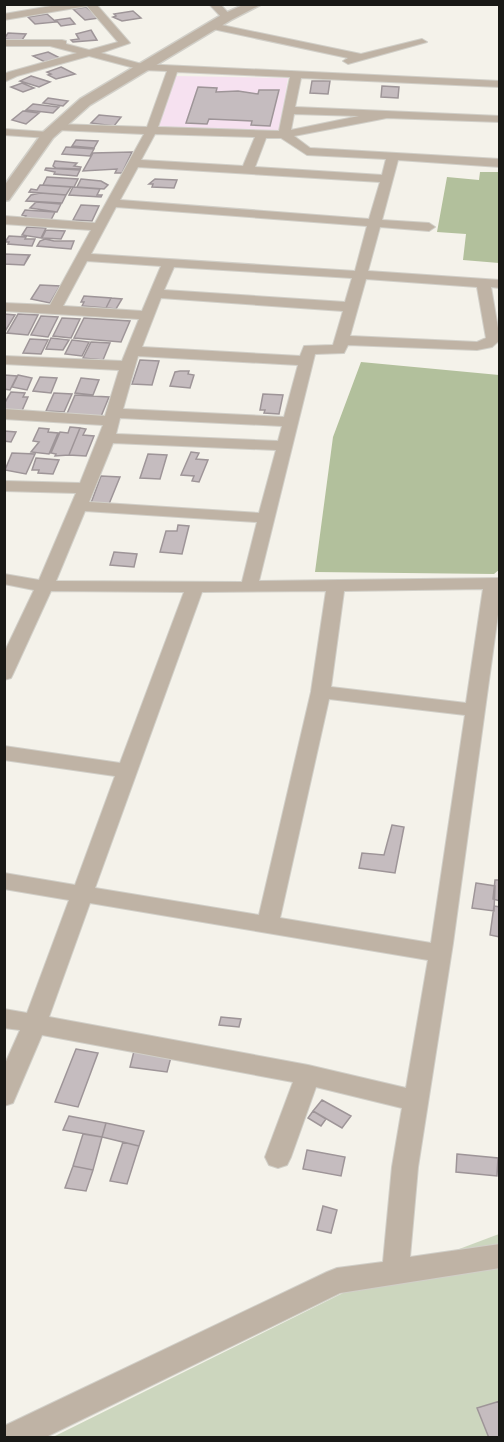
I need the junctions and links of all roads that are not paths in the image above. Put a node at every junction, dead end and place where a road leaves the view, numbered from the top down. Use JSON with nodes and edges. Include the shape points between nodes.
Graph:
{"nodes":[{"id":1,"x":84,"y":4,"type":"edge"},
{"id":2,"x":90,"y":4,"type":"edge"},
{"id":3,"x":214,"y":4,"type":"edge"},
{"id":4,"x":256,"y":4,"type":"edge"},
{"id":5,"x":58,"y":6,"type":"edge"},
{"id":6,"x":4,"y":17,"type":"edge"},
{"id":7,"x":227,"y":17,"type":"junction"},
{"id":8,"x":212,"y":26,"type":"junction"},
{"id":9,"x":422,"y":42,"type":"dead end"},
{"id":10,"x":4,"y":43,"type":"edge"},
{"id":11,"x":45,"y":43,"type":"junction"},
{"id":12,"x":125,"y":43,"type":"junction"},
{"id":13,"x":4,"y":50,"type":"edge"},
{"id":14,"x":87,"y":53,"type":"junction"},
{"id":15,"x":359,"y":57,"type":"junction"},
{"id":16,"x":142,"y":67,"type":"junction"},
{"id":17,"x":172,"y":69,"type":"junction"},
{"id":18,"x":7,"y":75,"type":"edge"},
{"id":19,"x":296,"y":75,"type":"junction"},
{"id":20,"x":309,"y":76,"type":"junction"},
{"id":21,"x":500,"y":84,"type":"edge"},
{"id":22,"x":421,"y":98,"type":"junction"},
{"id":23,"x":289,"y":110,"type":"junction"},
{"id":24,"x":388,"y":114,"type":"junction"},
{"id":25,"x":500,"y":119,"type":"edge"},
{"id":26,"x":52,"y":131,"type":"junction"},
{"id":27,"x":151,"y":131,"type":"junction"},
{"id":28,"x":4,"y":132,"type":"edge"},
{"id":29,"x":262,"y":134,"type":"junction"},
{"id":30,"x":284,"y":135,"type":"junction"},
{"id":31,"x":393,"y":156,"type":"junction"},
{"id":32,"x":134,"y":163,"type":"junction"},
{"id":33,"x":500,"y":163,"type":"edge"},
{"id":34,"x":248,"y":170,"type":"junction"},
{"id":35,"x":387,"y":179,"type":"junction"},
{"id":36,"x":4,"y":197,"type":"edge"},
{"id":37,"x":112,"y":203,"type":"junction"},
{"id":38,"x":4,"y":220,"type":"edge"},
{"id":39,"x":376,"y":223,"type":"junction"},
{"id":40,"x":99,"y":227,"type":"junction"},
{"id":41,"x":429,"y":227,"type":"dead end"},
{"id":42,"x":83,"y":257,"type":"junction"},
{"id":43,"x":169,"y":262,"type":"junction"},
{"id":44,"x":362,"y":275,"type":"junction"},
{"id":45,"x":483,"y":283,"type":"junction"},
{"id":46,"x":500,"y":284,"type":"edge"},
{"id":47,"x":156,"y":294,"type":"junction"},
{"id":48,"x":4,"y":306,"type":"edge"},
{"id":49,"x":352,"y":307,"type":"junction"},
{"id":50,"x":54,"y":310,"type":"junction"},
{"id":51,"x":147,"y":315,"type":"junction"},
{"id":52,"x":343,"y":340,"type":"junction"},
{"id":53,"x":130,"y":358,"type":"junction"},
{"id":54,"x":4,"y":360,"type":"edge"},
{"id":55,"x":305,"y":361,"type":"junction"},
{"id":56,"x":4,"y":414,"type":"edge"},
{"id":57,"x":112,"y":417,"type":"junction"},
{"id":58,"x":290,"y":422,"type":"junction"},
{"id":59,"x":107,"y":438,"type":"junction"},
{"id":60,"x":284,"y":446,"type":"junction"},
{"id":61,"x":4,"y":486,"type":"edge"},
{"id":62,"x":85,"y":488,"type":"junction"},
{"id":63,"x":78,"y":506,"type":"junction"},
{"id":64,"x":266,"y":518,"type":"junction"},
{"id":65,"x":4,"y":579,"type":"edge"},
{"id":66,"x":496,"y":583,"type":"edge"},
{"id":67,"x":45,"y":585,"type":"junction"},
{"id":68,"x":195,"y":586,"type":"junction"},
{"id":69,"x":336,"y":586,"type":"junction"},
{"id":70,"x":249,"y":587,"type":"junction"},
{"id":71,"x":4,"y":674,"type":"edge"},
{"id":72,"x":321,"y":692,"type":"junction"},
{"id":73,"x":475,"y":710,"type":"junction"},
{"id":74,"x":4,"y":753,"type":"edge"},
{"id":75,"x":127,"y":771,"type":"junction"},
{"id":76,"x":4,"y":881,"type":"edge"},
{"id":77,"x":82,"y":894,"type":"junction"},
{"id":78,"x":268,"y":924,"type":"junction"},
{"id":79,"x":440,"y":953,"type":"junction"},
{"id":80,"x":4,"y":1018,"type":"edge"},
{"id":81,"x":34,"y":1025,"type":"junction"},
{"id":82,"x":308,"y":1075,"type":"junction"},
{"id":83,"x":4,"y":1096,"type":"edge"},
{"id":84,"x":415,"y":1101,"type":"junction"},
{"id":85,"x":278,"y":1157,"type":"dead end"},
{"id":86,"x":500,"y":1256,"type":"edge"},
{"id":87,"x":395,"y":1272,"type":"junction"},
{"id":88,"x":11,"y":1437,"type":"edge"}],
"edges":[{"from":1,"to":5,"type":"street"},
{"from":2,"to":12,"type":"street"},
{"from":3,"to":7,"type":"street"},
{"from":4,"to":7,"type":"street"},
{"from":5,"to":6,"type":"street"},
{"from":7,"to":8,"type":"street"},
{"from":8,"to":15,"type":"street"},
{"from":8,"to":16,"type":"street"},
{"from":9,"to":15,"type":"street"},
{"from":10,"to":11,"type":"street"},
{"from":11,"to":12,"type":"street"},
{"from":11,"to":13,"type":"street"},
{"from":11,"to":14,"type":"street"},
{"from":12,"to":14,"type":"street"},
{"from":14,"to":16,"type":"street"},
{"from":14,"to":18,"type":"street"},
{"from":15,"to":20,"type":"street"},
{"from":16,"to":17,"type":"street"},
{"from":16,"to":26,"type":"street","via":[[85,102]]},
{"from":17,"to":19,"type":"street"},
{"from":17,"to":27,"type":"street"},
{"from":19,"to":20,"type":"street"},
{"from":19,"to":23,"type":"street"},
{"from":20,"to":22,"type":"street"},
{"from":21,"to":22,"type":"street"},
{"from":22,"to":24,"type":"street"},
{"from":22,"to":25,"type":"street"},
{"from":23,"to":24,"type":"street"},
{"from":23,"to":30,"type":"street"},
{"from":24,"to":30,"type":"street"},
{"from":26,"to":27,"type":"street"},
{"from":26,"to":28,"type":"street"},
{"from":26,"to":36,"type":"street"},
{"from":27,"to":29,"type":"street"},
{"from":27,"to":32,"type":"street"},
{"from":29,"to":30,"type":"street"},
{"from":29,"to":34,"type":"street"},
{"from":30,"to":31,"type":"street","via":[[307,151]]},
{"from":31,"to":33,"type":"street"},
{"from":31,"to":35,"type":"street"},
{"from":32,"to":34,"type":"street"},
{"from":32,"to":37,"type":"street"},
{"from":34,"to":35,"type":"street"},
{"from":35,"to":39,"type":"street"},
{"from":37,"to":39,"type":"street"},
{"from":37,"to":40,"type":"street"},
{"from":38,"to":40,"type":"street"},
{"from":39,"to":41,"type":"street"},
{"from":39,"to":44,"type":"street"},
{"from":40,"to":42,"type":"street"},
{"from":42,"to":43,"type":"street"},
{"from":42,"to":50,"type":"street"},
{"from":43,"to":44,"type":"street"},
{"from":43,"to":47,"type":"street"},
{"from":44,"to":45,"type":"street"},
{"from":44,"to":49,"type":"street"},
{"from":45,"to":46,"type":"street"},
{"from":45,"to":52,"type":"street","via":[[493,339],[487,344]]},
{"from":47,"to":49,"type":"street"},
{"from":47,"to":51,"type":"street"},
{"from":48,"to":50,"type":"street"},
{"from":49,"to":52,"type":"street"},
{"from":50,"to":51,"type":"street"},
{"from":51,"to":53,"type":"street"},
{"from":52,"to":55,"type":"street","via":[[339,350],[309,349]]},
{"from":53,"to":54,"type":"street"},
{"from":53,"to":55,"type":"street"},
{"from":53,"to":57,"type":"street"},
{"from":55,"to":58,"type":"street"},
{"from":56,"to":57,"type":"street"},
{"from":57,"to":58,"type":"street"},
{"from":57,"to":59,"type":"street"},
{"from":58,"to":60,"type":"street"},
{"from":59,"to":60,"type":"street"},
{"from":59,"to":62,"type":"street"},
{"from":60,"to":64,"type":"street"},
{"from":61,"to":62,"type":"street"},
{"from":62,"to":63,"type":"street"},
{"from":63,"to":64,"type":"street"},
{"from":63,"to":67,"type":"street"},
{"from":64,"to":70,"type":"street"},
{"from":65,"to":67,"type":"street"},
{"from":66,"to":69,"type":"street"},
{"from":66,"to":73,"type":"street"},
{"from":67,"to":68,"type":"street"},
{"from":67,"to":71,"type":"street"},
{"from":68,"to":70,"type":"street"},
{"from":68,"to":75,"type":"street"},
{"from":69,"to":70,"type":"street"},
{"from":69,"to":72,"type":"street"},
{"from":72,"to":73,"type":"street"},
{"from":72,"to":78,"type":"street"},
{"from":73,"to":79,"type":"street"},
{"from":74,"to":75,"type":"street"},
{"from":75,"to":77,"type":"street"},
{"from":76,"to":77,"type":"street"},
{"from":77,"to":78,"type":"street"},
{"from":77,"to":81,"type":"street"},
{"from":78,"to":79,"type":"street"},
{"from":79,"to":84,"type":"street"},
{"from":80,"to":81,"type":"street"},
{"from":81,"to":82,"type":"street"},
{"from":81,"to":83,"type":"street"},
{"from":82,"to":84,"type":"street"},
{"from":82,"to":85,"type":"street"},
{"from":84,"to":87,"type":"street"},
{"from":86,"to":87,"type":"street"},
{"from":87,"to":88,"type":"street","via":[[337,1281]]}]}
